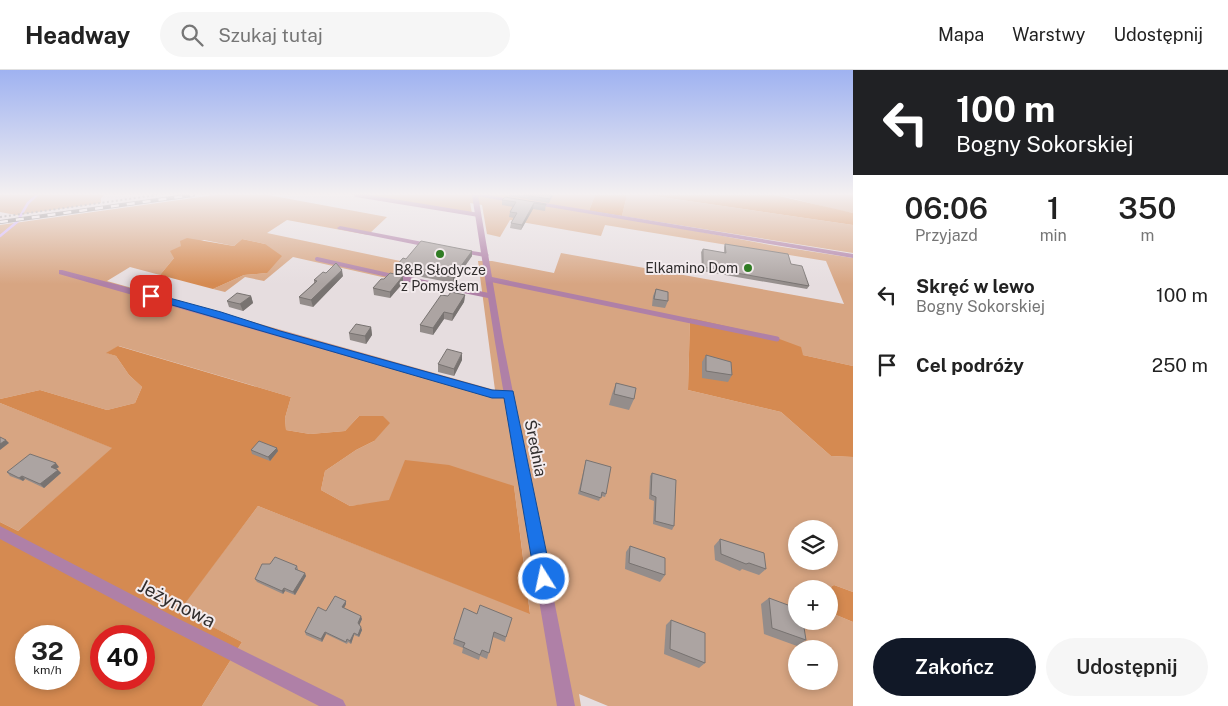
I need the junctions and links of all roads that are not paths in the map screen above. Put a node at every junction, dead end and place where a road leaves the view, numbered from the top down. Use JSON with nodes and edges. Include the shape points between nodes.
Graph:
{"nodes":[{"id":1,"x":480,"y":225,"type":"edge"},
{"id":2,"x":659,"y":225,"type":"edge"},
{"id":3,"x":340,"y":228,"type":"dead end"},
{"id":4,"x":442,"y":248,"type":"edge"},
{"id":5,"x":452,"y":249,"type":"edge"},
{"id":6,"x":485,"y":255,"type":"junction"},
{"id":7,"x":853,"y":256,"type":"edge"},
{"id":8,"x":317,"y":259,"type":"dead end"},
{"id":9,"x":62,"y":272,"type":"dead end"},
{"id":10,"x":489,"y":279,"type":"junction"},
{"id":11,"x":491,"y":296,"type":"junction"},
{"id":12,"x":777,"y":339,"type":"dead end"},
{"id":13,"x":509,"y":394,"type":"junction"},
{"id":14,"x":0,"y":532,"type":"edge"},
{"id":15,"x":337,"y":706,"type":"edge"},
{"id":16,"x":566,"y":706,"type":"edge"}],
"edges":[{"from":1,"to":6,"type":"street","name":"Średnia"},
{"from":2,"to":7,"type":"street"},
{"from":3,"to":4,"type":"street"},
{"from":5,"to":6,"type":"street"},
{"from":6,"to":10,"type":"street","name":"Średnia"},
{"from":8,"to":11,"type":"lane"},
{"from":9,"to":13,"type":"street","via":[[492,394]]},
{"from":10,"to":11,"type":"street","name":"Średnia"},
{"from":10,"to":12,"type":"lane"},
{"from":11,"to":13,"type":"street","name":"Średnia"},
{"from":13,"to":16,"type":"street","name":"Średnia"},
{"from":14,"to":15,"type":"street","name":"Jeżynowa"}]}
